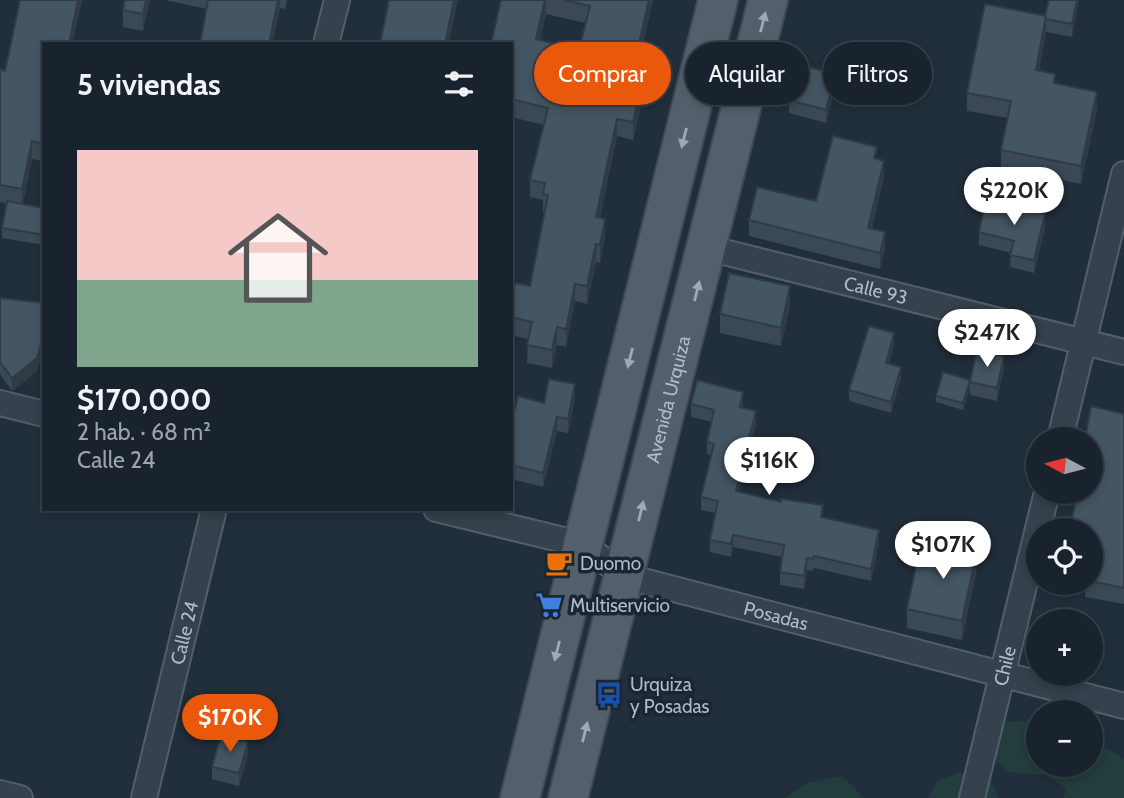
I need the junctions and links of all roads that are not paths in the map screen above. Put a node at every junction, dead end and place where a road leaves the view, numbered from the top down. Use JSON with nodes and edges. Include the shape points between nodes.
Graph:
{"nodes":[{"id":1,"x":337,"y":0,"type":"edge"},
{"id":2,"x":718,"y":0,"type":"edge"},
{"id":3,"x":768,"y":0,"type":"edge"},
{"id":4,"x":326,"y":42,"type":"edge"},
{"id":5,"x":1124,"y":174,"type":"edge"},
{"id":6,"x":708,"y":247,"type":"junction"},
{"id":7,"x":1083,"y":341,"type":"junction"},
{"id":8,"x":1124,"y":352,"type":"edge"},
{"id":9,"x":0,"y":403,"type":"edge"},
{"id":10,"x":42,"y":414,"type":"edge"},
{"id":11,"x":1063,"y":427,"type":"edge"},
{"id":12,"x":1044,"y":504,"type":"edge"},
{"id":13,"x":214,"y":511,"type":"edge"},
{"id":14,"x":444,"y":511,"type":"edge"},
{"id":15,"x":584,"y":545,"type":"junction"},
{"id":16,"x":624,"y":576,"type":"junction"},
{"id":17,"x":1002,"y":676,"type":"junction"},
{"id":18,"x":1124,"y":706,"type":"edge"},
{"id":19,"x":0,"y":793,"type":"edge"},
{"id":20,"x":20,"y":798,"type":"edge"},
{"id":21,"x":144,"y":798,"type":"edge"},
{"id":22,"x":520,"y":798,"type":"edge"},
{"id":23,"x":568,"y":798,"type":"edge"},
{"id":24,"x":972,"y":798,"type":"edge"}],
"edges":[{"from":1,"to":4,"type":"street"},
{"from":2,"to":15,"type":"main road","one_way":true},
{"from":6,"to":3,"type":"main road","name":"Avenida Urquiza","one_way":true},
{"from":5,"to":7,"type":"street"},
{"from":6,"to":7,"type":"street","name":"Calle 93"},
{"from":16,"to":6,"type":"main road","name":"Avenida Urquiza","one_way":true},
{"from":7,"to":8,"type":"street","name":"Calle 93"},
{"from":7,"to":11,"type":"street"},
{"from":9,"to":10,"type":"street"},
{"from":12,"to":17,"type":"street","name":"Chile"},
{"from":13,"to":21,"type":"street","name":"Calle 24"},
{"from":14,"to":15,"type":"street","name":"Posadas"},
{"from":15,"to":16,"type":"street","name":"Posadas"},
{"from":15,"to":22,"type":"main road","one_way":true},
{"from":16,"to":17,"type":"street","name":"Posadas"},
{"from":23,"to":16,"type":"main road","name":"Avenida Urquiza","one_way":true},
{"from":17,"to":18,"type":"street","name":"Posadas"},
{"from":17,"to":24,"type":"street","name":"Chile"},
{"from":19,"to":20,"type":"street"}]}
